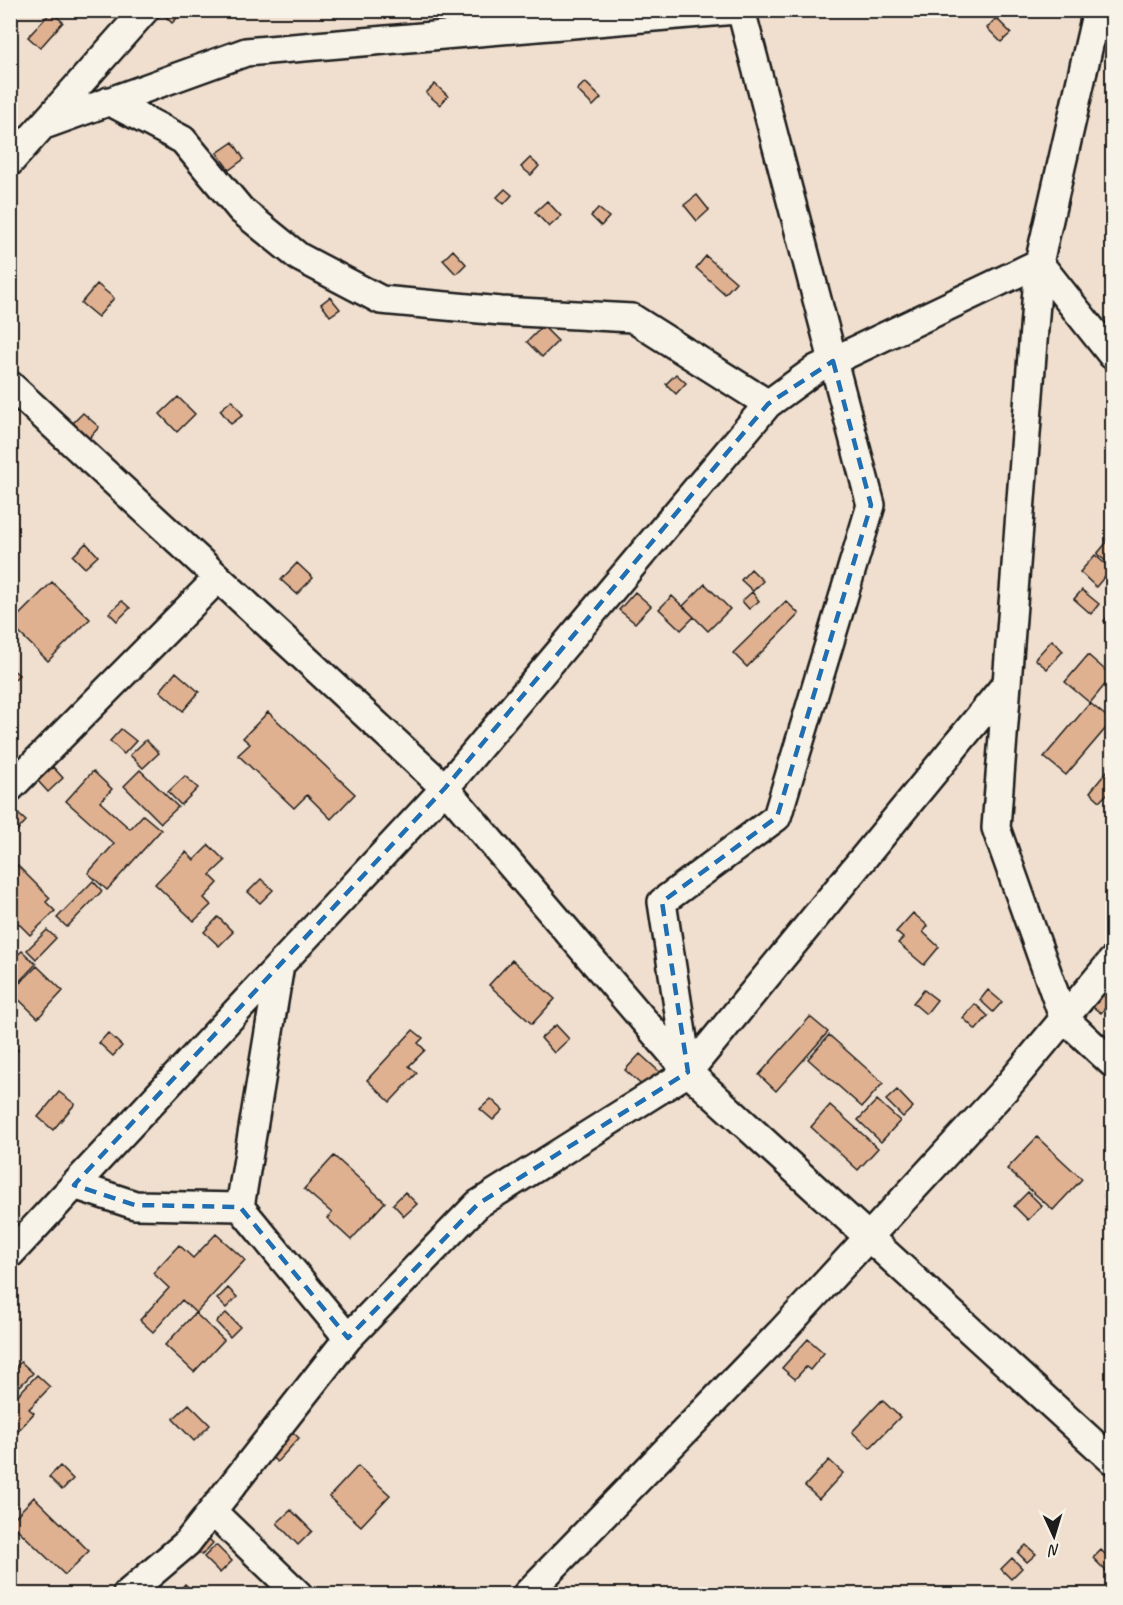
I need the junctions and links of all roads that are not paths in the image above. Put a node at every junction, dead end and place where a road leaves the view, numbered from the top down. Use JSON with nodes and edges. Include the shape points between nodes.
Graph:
{"nodes":[{"id":1,"x":145,"y":10,"type":"edge"},
{"id":2,"x":736,"y":10,"type":"edge"},
{"id":3,"x":741,"y":10,"type":"edge"},
{"id":4,"x":1097,"y":10,"type":"edge"},
{"id":5,"x":109,"y":101,"type":"junction"},
{"id":6,"x":47,"y":124,"type":"junction"},
{"id":7,"x":10,"y":162,"type":"edge"},
{"id":8,"x":1039,"y":263,"type":"junction"},
{"id":9,"x":1113,"y":355,"type":"edge"},
{"id":10,"x":832,"y":361,"type":"junction"},
{"id":11,"x":10,"y":385,"type":"edge"},
{"id":12,"x":768,"y":404,"type":"junction"},
{"id":13,"x":218,"y":578,"type":"junction"},
{"id":14,"x":1007,"y":683,"type":"junction"},
{"id":15,"x":10,"y":788,"type":"edge"},
{"id":16,"x":445,"y":788,"type":"junction"},
{"id":17,"x":1113,"y":961,"type":"edge"},
{"id":18,"x":280,"y":965,"type":"junction"},
{"id":19,"x":1063,"y":1017,"type":"junction"},
{"id":20,"x":1113,"y":1063,"type":"edge"},
{"id":21,"x":688,"y":1072,"type":"junction"},
{"id":22,"x":74,"y":1185,"type":"junction"},
{"id":23,"x":240,"y":1207,"type":"junction"},
{"id":24,"x":868,"y":1237,"type":"junction"},
{"id":25,"x":10,"y":1254,"type":"edge"},
{"id":26,"x":348,"y":1338,"type":"junction"},
{"id":27,"x":1113,"y":1460,"type":"edge"},
{"id":28,"x":212,"y":1511,"type":"junction"},
{"id":29,"x":127,"y":1594,"type":"edge"},
{"id":30,"x":298,"y":1594,"type":"edge"},
{"id":31,"x":527,"y":1594,"type":"edge"}],
"edges":[{"from":1,"to":6,"type":"street"},
{"from":2,"to":5,"type":"street","via":[[246,52]]},
{"from":3,"to":10,"type":"street"},
{"from":4,"to":8,"type":"street"},
{"from":5,"to":6,"type":"street"},
{"from":5,"to":12,"type":"street","via":[[183,140],[241,210],[299,257],[381,300],[501,312],[632,318]]},
{"from":6,"to":7,"type":"street"},
{"from":8,"to":9,"type":"street"},
{"from":8,"to":10,"type":"street"},
{"from":8,"to":14,"type":"street"},
{"from":10,"to":12,"type":"street"},
{"from":10,"to":21,"type":"street","via":[[871,505],[777,817],[662,902]]},
{"from":11,"to":13,"type":"street"},
{"from":12,"to":16,"type":"street"},
{"from":13,"to":15,"type":"street"},
{"from":13,"to":16,"type":"street"},
{"from":14,"to":19,"type":"street","via":[[996,828]]},
{"from":14,"to":21,"type":"street"},
{"from":16,"to":18,"type":"street"},
{"from":16,"to":21,"type":"street"},
{"from":17,"to":19,"type":"street"},
{"from":18,"to":22,"type":"street"},
{"from":18,"to":23,"type":"street"},
{"from":19,"to":20,"type":"street"},
{"from":19,"to":24,"type":"street","via":[[1007,1087]]},
{"from":21,"to":24,"type":"street"},
{"from":21,"to":26,"type":"street","via":[[478,1204]]},
{"from":22,"to":23,"type":"street","via":[[135,1205]]},
{"from":22,"to":25,"type":"street"},
{"from":23,"to":26,"type":"street"},
{"from":24,"to":27,"type":"street"},
{"from":24,"to":31,"type":"street"},
{"from":26,"to":28,"type":"street"},
{"from":28,"to":29,"type":"street","via":[[187,1543]]},
{"from":28,"to":30,"type":"street"}]}
